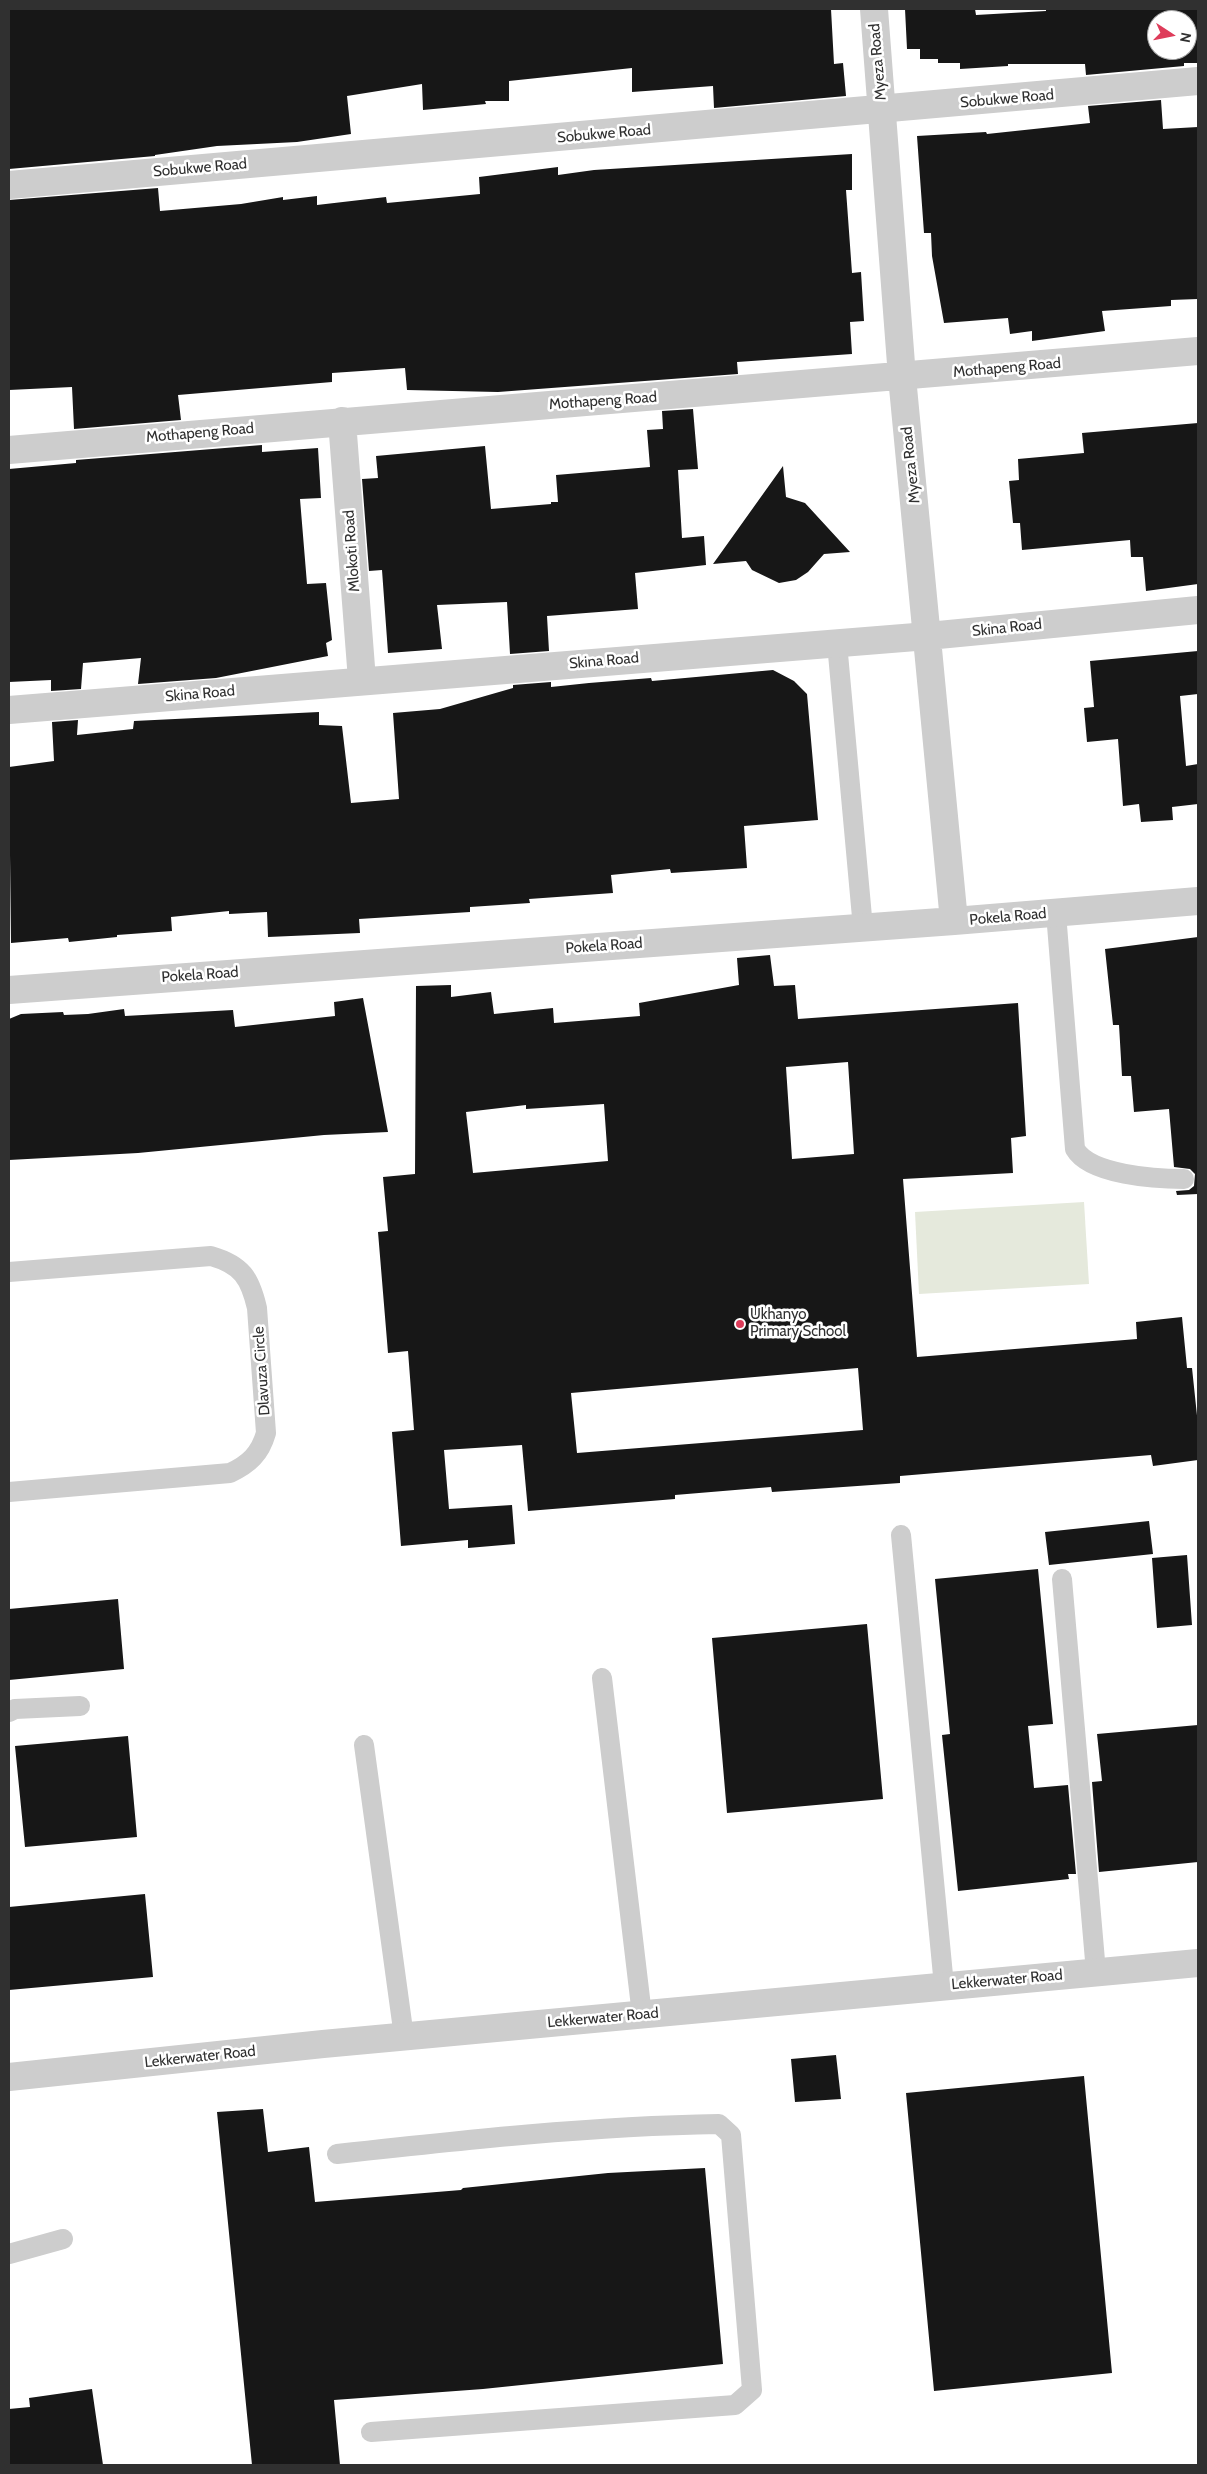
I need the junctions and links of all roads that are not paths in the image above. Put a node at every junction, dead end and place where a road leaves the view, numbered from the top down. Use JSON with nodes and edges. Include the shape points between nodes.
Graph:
{"nodes":[{"id":1,"x":874,"y":9,"type":"edge"},
{"id":2,"x":1198,"y":81,"type":"edge"},
{"id":3,"x":882,"y":110,"type":"junction"},
{"id":4,"x":9,"y":185,"type":"edge"},
{"id":5,"x":1198,"y":351,"type":"edge"},
{"id":6,"x":902,"y":377,"type":"junction"},
{"id":7,"x":342,"y":421,"type":"junction"},
{"id":8,"x":9,"y":450,"type":"edge"},
{"id":9,"x":1198,"y":610,"type":"edge"},
{"id":10,"x":928,"y":636,"type":"junction"},
{"id":11,"x":837,"y":643,"type":"junction"},
{"id":12,"x":362,"y":680,"type":"junction"},
{"id":13,"x":9,"y":710,"type":"edge"},
{"id":14,"x":1198,"y":901,"type":"edge"},
{"id":15,"x":1056,"y":913,"type":"junction"},
{"id":16,"x":954,"y":921,"type":"junction"},
{"id":17,"x":863,"y":928,"type":"junction"},
{"id":18,"x":9,"y":990,"type":"edge"},
{"id":19,"x":1184,"y":1179,"type":"dead end"},
{"id":20,"x":9,"y":1272,"type":"edge"},
{"id":21,"x":9,"y":1492,"type":"edge"},
{"id":22,"x":901,"y":1535,"type":"dead end"},
{"id":23,"x":1062,"y":1579,"type":"dead end"},
{"id":24,"x":602,"y":1678,"type":"dead end"},
{"id":25,"x":80,"y":1706,"type":"dead end"},
{"id":26,"x":9,"y":1712,"type":"edge"},
{"id":27,"x":364,"y":1744,"type":"dead end"},
{"id":28,"x":1198,"y":1963,"type":"edge"},
{"id":29,"x":1096,"y":1972,"type":"junction"},
{"id":30,"x":944,"y":1986,"type":"junction"},
{"id":31,"x":642,"y":2014,"type":"junction"},
{"id":32,"x":404,"y":2037,"type":"junction"},
{"id":33,"x":9,"y":2077,"type":"edge"},
{"id":34,"x":337,"y":2154,"type":"dead end"},
{"id":35,"x":63,"y":2239,"type":"dead end"},
{"id":36,"x":9,"y":2254,"type":"edge"},
{"id":37,"x":371,"y":2432,"type":"dead end"}],
"edges":[{"from":1,"to":3,"type":"street","name":"Myeza Road"},
{"from":2,"to":3,"type":"street","name":"Sobukwe Road"},
{"from":3,"to":4,"type":"street","name":"Sobukwe Road"},
{"from":3,"to":6,"type":"street","name":"Myeza Road"},
{"from":5,"to":6,"type":"street","name":"Mothapeng Road"},
{"from":6,"to":7,"type":"street","name":"Mothapeng Road"},
{"from":6,"to":10,"type":"street","name":"Myeza Road"},
{"from":7,"to":8,"type":"street","name":"Mothapeng Road"},
{"from":7,"to":12,"type":"street","name":"Mlokoti Road"},
{"from":9,"to":10,"type":"street","name":"Skina Road"},
{"from":10,"to":11,"type":"street","name":"Skina Road"},
{"from":10,"to":16,"type":"street","name":"Myeza Road"},
{"from":11,"to":12,"type":"street","name":"Skina Road"},
{"from":11,"to":17,"type":"lane"},
{"from":12,"to":13,"type":"street","name":"Skina Road"},
{"from":14,"to":15,"type":"street","name":"Pokela Road"},
{"from":15,"to":16,"type":"street","name":"Pokela Road"},
{"from":15,"to":19,"type":"lane","via":[[1075,1149],[1088,1162],[1116,1171]]},
{"from":16,"to":17,"type":"street","name":"Pokela Road"},
{"from":17,"to":18,"type":"street","name":"Pokela Road"},
{"from":20,"to":21,"type":"lane","name":"Dlavuza Circle","via":[[211,1256],[226,1260],[237,1267],[253,1288],[266,1433],[254,1458],[230,1473]]},
{"from":22,"to":30,"type":"lane"},
{"from":23,"to":29,"type":"lane"},
{"from":24,"to":31,"type":"lane"},
{"from":25,"to":26,"type":"lane"},
{"from":27,"to":32,"type":"lane"},
{"from":28,"to":29,"type":"street","name":"Lekkerwater Road"},
{"from":29,"to":30,"type":"street","name":"Lekkerwater Road"},
{"from":30,"to":31,"type":"street","name":"Lekkerwater Road"},
{"from":31,"to":32,"type":"street","name":"Lekkerwater Road"},
{"from":32,"to":33,"type":"street","name":"Lekkerwater Road"},
{"from":34,"to":37,"type":"lane","via":[[482,2138],[658,2125],[719,2124],[731,2135],[752,2390],[735,2405]]},
{"from":35,"to":36,"type":"lane"}]}
